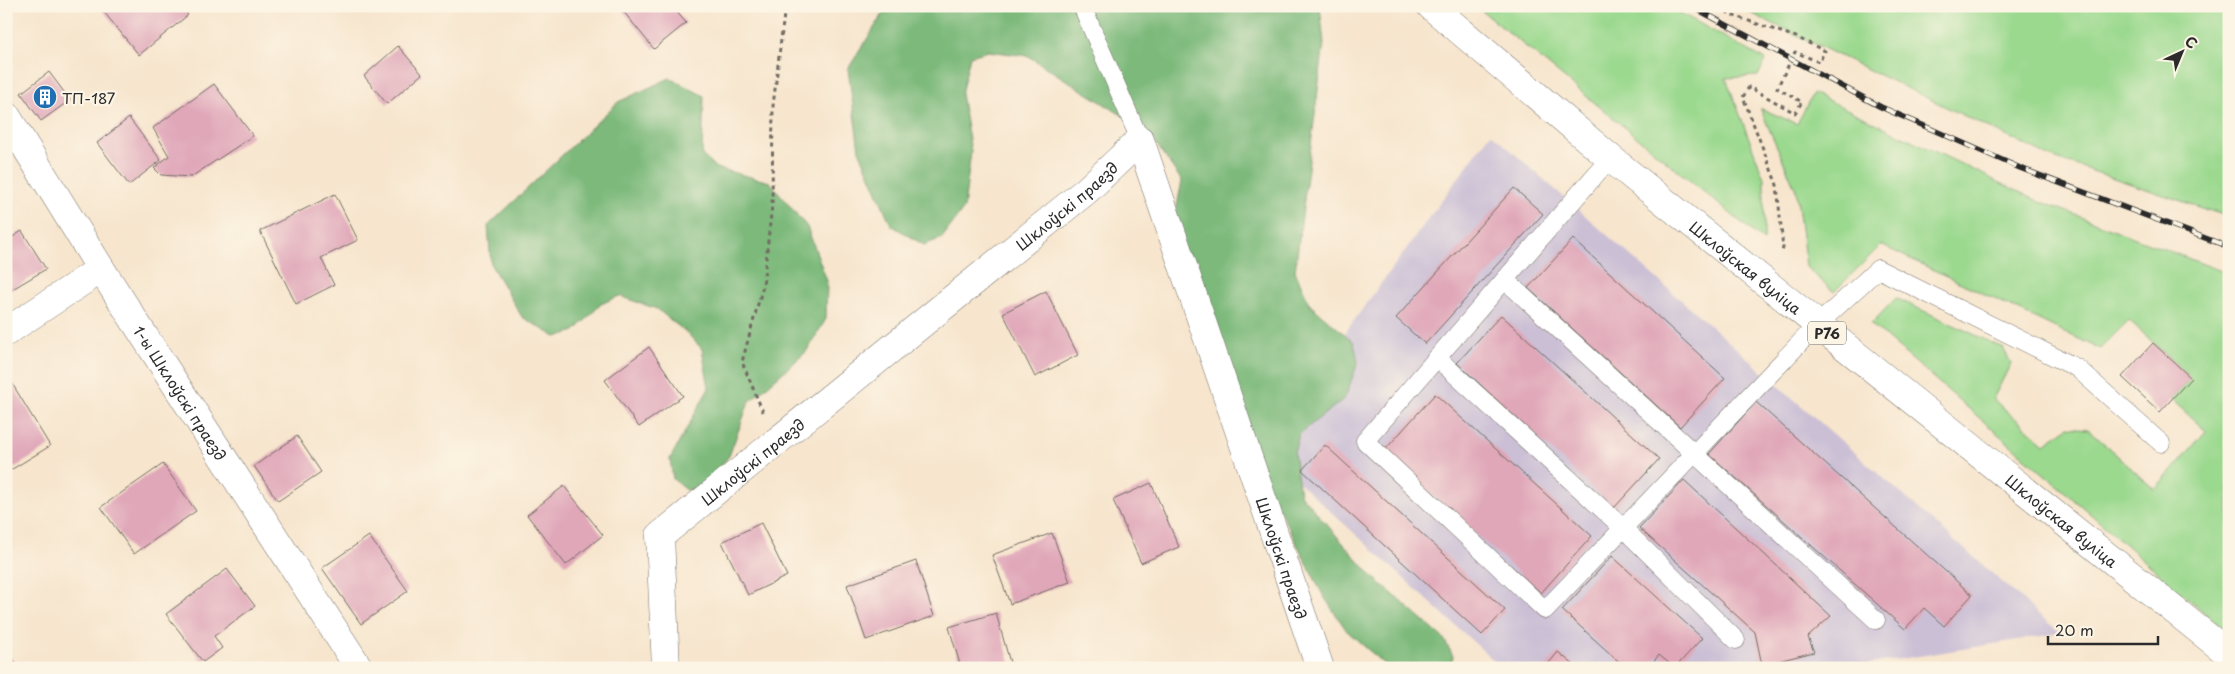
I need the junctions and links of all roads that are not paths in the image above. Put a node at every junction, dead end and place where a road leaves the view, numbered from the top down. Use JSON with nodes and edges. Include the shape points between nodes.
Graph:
{"nodes":[{"id":1,"x":1082,"y":6,"type":"edge"},
{"id":2,"x":1431,"y":6,"type":"edge"},
{"id":3,"x":6,"y":115,"type":"edge"},
{"id":4,"x":1140,"y":140,"type":"junction"},
{"id":5,"x":1610,"y":158,"type":"junction"},
{"id":6,"x":101,"y":269,"type":"junction"},
{"id":7,"x":1504,"y":280,"type":"junction"},
{"id":8,"x":1817,"y":325,"type":"junction"},
{"id":9,"x":6,"y":332,"type":"edge"},
{"id":10,"x":1437,"y":358,"type":"junction"},
{"id":11,"x":2161,"y":443,"type":"dead end"},
{"id":12,"x":1694,"y":453,"type":"junction"},
{"id":13,"x":1624,"y":528,"type":"junction"},
{"id":14,"x":1876,"y":620,"type":"dead end"},
{"id":15,"x":1736,"y":640,"type":"dead end"},
{"id":16,"x":2229,"y":654,"type":"edge"},
{"id":17,"x":359,"y":668,"type":"edge"},
{"id":18,"x":666,"y":668,"type":"edge"},
{"id":19,"x":1320,"y":668,"type":"edge"}],
"edges":[{"from":1,"to":4,"type":"lane"},
{"from":2,"to":5,"type":"street","name":"Шклоўская вуліца","number":"Р76"},
{"from":3,"to":6,"type":"street","name":"1-ы Шклоўскі праезд"},
{"from":4,"to":18,"type":"street","name":"Шклоўскі праезд","via":[[1087,190],[660,536]]},
{"from":4,"to":19,"type":"street","name":"Шклоўскі праезд"},
{"from":5,"to":7,"type":"lane"},
{"from":5,"to":8,"type":"street","name":"Шклоўская вуліца","number":"Р76"},
{"from":6,"to":9,"type":"street"},
{"from":6,"to":17,"type":"street","name":"1-ы Шклоўскі праезд"},
{"from":7,"to":10,"type":"lane"},
{"from":7,"to":12,"type":"lane"},
{"from":8,"to":11,"type":"lane","via":[[1878,269],[2077,368]]},
{"from":8,"to":12,"type":"lane"},
{"from":8,"to":16,"type":"street","name":"Шклоўская вуліца","number":"Р76"},
{"from":10,"to":13,"type":"lane"},
{"from":10,"to":13,"type":"lane","via":[[1365,441],[1545,610]]},
{"from":12,"to":13,"type":"lane"},
{"from":12,"to":14,"type":"lane"},
{"from":13,"to":15,"type":"lane"}]}
